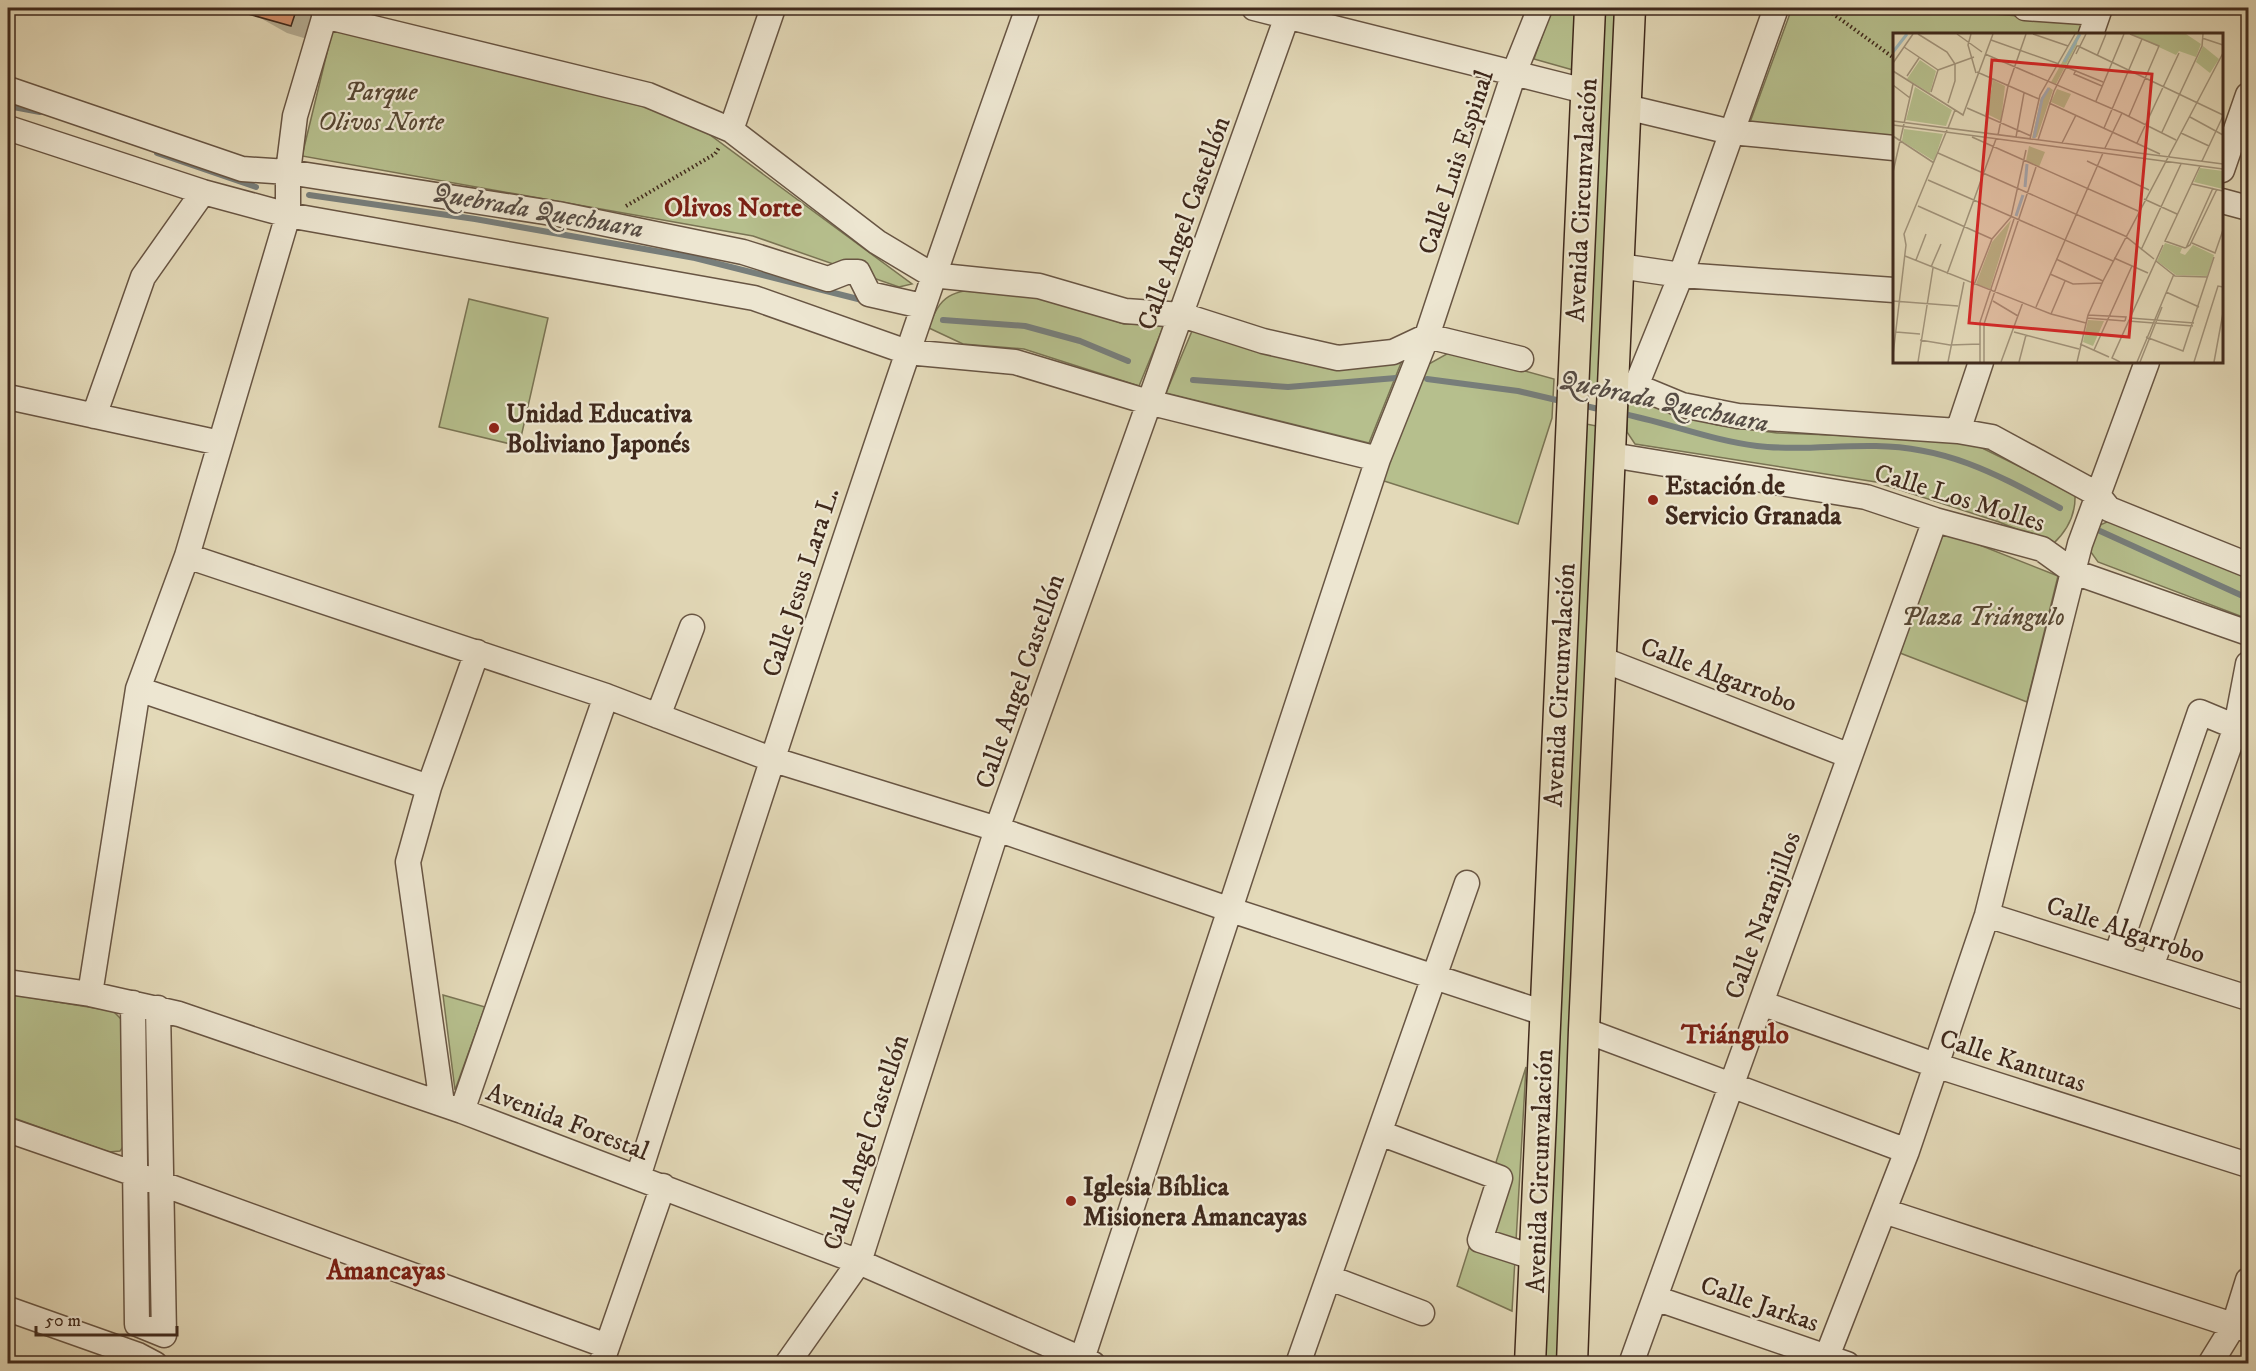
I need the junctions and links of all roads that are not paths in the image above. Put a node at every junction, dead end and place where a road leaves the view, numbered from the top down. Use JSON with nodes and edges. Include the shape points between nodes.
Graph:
{"nodes":[{"id":1,"x":773,"y":8,"type":"edge"},
{"id":2,"x":1028,"y":8,"type":"edge"},
{"id":3,"x":1254,"y":8,"type":"edge"},
{"id":4,"x":1540,"y":8,"type":"edge"},
{"id":5,"x":1590,"y":8,"type":"edge"},
{"id":6,"x":1630,"y":8,"type":"edge"},
{"id":7,"x":1776,"y":8,"type":"edge"},
{"id":8,"x":2025,"y":8,"type":"edge"},
{"id":9,"x":326,"y":12,"type":"edge"},
{"id":10,"x":1289,"y":12,"type":"edge"},
{"id":11,"x":2096,"y":18,"type":"edge"},
{"id":12,"x":1514,"y":73,"type":"junction"},
{"id":13,"x":8,"y":89,"type":"edge"},
{"id":14,"x":1586,"y":91,"type":"junction"},
{"id":15,"x":2248,"y":95,"type":"edge"},
{"id":16,"x":1626,"y":106,"type":"junction"},
{"id":17,"x":8,"y":128,"type":"edge"},
{"id":18,"x":731,"y":130,"type":"junction"},
{"id":19,"x":1731,"y":132,"type":"junction"},
{"id":20,"x":1893,"y":148,"type":"edge"},
{"id":21,"x":2223,"y":167,"type":"edge"},
{"id":22,"x":288,"y":172,"type":"junction"},
{"id":23,"x":203,"y":192,"type":"junction"},
{"id":24,"x":2223,"y":201,"type":"edge"},
{"id":25,"x":2248,"y":208,"type":"edge"},
{"id":26,"x":288,"y":215,"type":"junction"},
{"id":27,"x":1619,"y":266,"type":"junction"},
{"id":28,"x":932,"y":275,"type":"junction"},
{"id":29,"x":1681,"y":275,"type":"junction"},
{"id":30,"x":1893,"y":290,"type":"edge"},
{"id":31,"x":922,"y":306,"type":"junction"},
{"id":32,"x":1182,"y":315,"type":"junction"},
{"id":33,"x":1427,"y":336,"type":"junction"},
{"id":34,"x":907,"y":352,"type":"junction"},
{"id":35,"x":1521,"y":358,"type":"dead end"},
{"id":36,"x":1981,"y":363,"type":"edge"},
{"id":37,"x":2147,"y":363,"type":"edge"},
{"id":38,"x":1621,"y":389,"type":"junction"},
{"id":39,"x":8,"y":397,"type":"edge"},
{"id":40,"x":1148,"y":402,"type":"junction"},
{"id":41,"x":94,"y":416,"type":"junction"},
{"id":42,"x":1958,"y":431,"type":"junction"},
{"id":43,"x":1611,"y":442,"type":"junction"},
{"id":44,"x":220,"y":443,"type":"junction"},
{"id":45,"x":1378,"y":459,"type":"junction"},
{"id":46,"x":2097,"y":494,"type":"junction"},
{"id":47,"x":1935,"y":520,"type":"junction"},
{"id":48,"x":187,"y":556,"type":"junction"},
{"id":49,"x":2248,"y":565,"type":"edge"},
{"id":50,"x":2074,"y":572,"type":"junction"},
{"id":51,"x":692,"y":627,"type":"dead end"},
{"id":52,"x":2248,"y":633,"type":"edge"},
{"id":53,"x":477,"y":652,"type":"junction"},
{"id":54,"x":1601,"y":659,"type":"junction"},
{"id":55,"x":2248,"y":664,"type":"edge"},
{"id":56,"x":138,"y":689,"type":"junction"},
{"id":57,"x":606,"y":696,"type":"junction"},
{"id":58,"x":658,"y":716,"type":"junction"},
{"id":59,"x":2236,"y":727,"type":"junction"},
{"id":60,"x":1850,"y":756,"type":"junction"},
{"id":61,"x":771,"y":759,"type":"junction"},
{"id":62,"x":429,"y":787,"type":"junction"},
{"id":63,"x":997,"y":829,"type":"junction"},
{"id":64,"x":1467,"y":883,"type":"dead end"},
{"id":65,"x":1231,"y":910,"type":"junction"},
{"id":66,"x":1987,"y":915,"type":"junction"},
{"id":67,"x":2116,"y":956,"type":"junction"},
{"id":68,"x":2151,"y":967,"type":"junction"},
{"id":69,"x":1434,"y":978,"type":"junction"},
{"id":70,"x":8,"y":982,"type":"edge"},
{"id":71,"x":90,"y":994,"type":"junction"},
{"id":72,"x":2248,"y":998,"type":"edge"},
{"id":73,"x":133,"y":1003,"type":"junction"},
{"id":74,"x":1761,"y":1003,"type":"junction"},
{"id":75,"x":158,"y":1008,"type":"junction"},
{"id":76,"x":1544,"y":1013,"type":"junction"},
{"id":77,"x":1584,"y":1030,"type":"junction"},
{"id":78,"x":1935,"y":1065,"type":"junction"},
{"id":79,"x":1731,"y":1087,"type":"junction"},
{"id":80,"x":452,"y":1108,"type":"junction"},
{"id":81,"x":8,"y":1130,"type":"edge"},
{"id":82,"x":1380,"y":1133,"type":"junction"},
{"id":83,"x":1907,"y":1151,"type":"junction"},
{"id":84,"x":2248,"y":1165,"type":"edge"},
{"id":85,"x":135,"y":1174,"type":"junction"},
{"id":86,"x":638,"y":1177,"type":"junction"},
{"id":87,"x":161,"y":1183,"type":"junction"},
{"id":88,"x":663,"y":1186,"type":"junction"},
{"id":89,"x":1884,"y":1211,"type":"junction"},
{"id":90,"x":1536,"y":1258,"type":"junction"},
{"id":91,"x":859,"y":1262,"type":"junction"},
{"id":92,"x":1330,"y":1278,"type":"junction"},
{"id":93,"x":2248,"y":1280,"type":"edge"},
{"id":94,"x":1655,"y":1298,"type":"junction"},
{"id":95,"x":8,"y":1309,"type":"edge"},
{"id":96,"x":1422,"y":1313,"type":"dead end"},
{"id":97,"x":2241,"y":1328,"type":"edge"},
{"id":98,"x":604,"y":1355,"type":"edge"},
{"id":99,"x":143,"y":1361,"type":"edge"},
{"id":100,"x":1087,"y":1361,"type":"edge"},
{"id":101,"x":1833,"y":1361,"type":"edge"},
{"id":102,"x":788,"y":1364,"type":"edge"},
{"id":103,"x":1298,"y":1364,"type":"edge"},
{"id":104,"x":1530,"y":1364,"type":"edge"},
{"id":105,"x":1572,"y":1364,"type":"edge"},
{"id":106,"x":1631,"y":1364,"type":"edge"},
{"id":107,"x":2210,"y":1364,"type":"edge"}],
"edges":[{"from":1,"to":18,"type":"street"},
{"from":2,"to":28,"type":"street","name":"Calle Jesus Lara L."},
{"from":3,"to":10,"type":"street"},
{"from":4,"to":12,"type":"street","name":"Calle Luis Espinal"},
{"from":5,"to":14,"type":"main road","name":"Avenida Circunvalación"},
{"from":6,"to":16,"type":"main road","name":"Avenida Circunvalación"},
{"from":7,"to":19,"type":"street"},
{"from":8,"to":11,"type":"street"},
{"from":9,"to":18,"type":"street","via":[[648,95]]},
{"from":9,"to":22,"type":"street","via":[[295,116]]},
{"from":10,"to":12,"type":"street"},
{"from":10,"to":32,"type":"street","name":"Calle Angel Castellón"},
{"from":12,"to":14,"type":"street"},
{"from":12,"to":33,"type":"street","name":"Calle Luis Espinal"},
{"from":13,"to":22,"type":"street","via":[[242,169]]},
{"from":14,"to":76,"type":"main road","name":"Avenida Circunvalación"},
{"from":15,"to":21,"type":"street"},
{"from":16,"to":19,"type":"street"},
{"from":16,"to":27,"type":"main road","name":"Avenida Circunvalación"},
{"from":17,"to":23,"type":"street"},
{"from":18,"to":28,"type":"street","via":[[877,242]]},
{"from":19,"to":20,"type":"street"},
{"from":19,"to":29,"type":"street"},
{"from":22,"to":26,"type":"street"},
{"from":22,"to":31,"type":"street","via":[[596,222],[743,252],[828,279],[858,272],[869,294]]},
{"from":23,"to":26,"type":"street"},
{"from":23,"to":41,"type":"street","via":[[143,277]]},
{"from":24,"to":25,"type":"street"},
{"from":26,"to":34,"type":"street","via":[[754,298]]},
{"from":26,"to":44,"type":"street"},
{"from":27,"to":29,"type":"street"},
{"from":27,"to":38,"type":"main road","name":"Avenida Circunvalación"},
{"from":28,"to":31,"type":"street","name":"Calle Jesus Lara L."},
{"from":28,"to":32,"type":"street","via":[[1039,286],[1125,311]]},
{"from":29,"to":30,"type":"street"},
{"from":29,"to":38,"type":"street"},
{"from":31,"to":34,"type":"street","name":"Calle Jesus Lara L."},
{"from":32,"to":33,"type":"street","via":[[1263,341],[1338,358],[1393,352]]},
{"from":32,"to":40,"type":"street","name":"Calle Angel Castellón"},
{"from":33,"to":35,"type":"street"},
{"from":33,"to":45,"type":"street","name":"Calle Luis Espinal"},
{"from":34,"to":40,"type":"street","via":[[1015,362]]},
{"from":34,"to":61,"type":"street","name":"Calle Jesus Lara L."},
{"from":36,"to":42,"type":"street"},
{"from":37,"to":46,"type":"street"},
{"from":38,"to":42,"type":"street","via":[[1738,416]]},
{"from":38,"to":43,"type":"main road","name":"Avenida Circunvalación"},
{"from":39,"to":41,"type":"street"},
{"from":40,"to":45,"type":"street"},
{"from":40,"to":63,"type":"street","name":"Calle Angel Castellón"},
{"from":41,"to":44,"type":"street"},
{"from":42,"to":46,"type":"street","via":[[1992,436]]},
{"from":43,"to":47,"type":"street","name":"Calle Los Molles","via":[[1866,497]]},
{"from":43,"to":54,"type":"main road","name":"Avenida Circunvalación"},
{"from":44,"to":48,"type":"street"},
{"from":45,"to":65,"type":"street","name":"Calle Luis Espinal"},
{"from":46,"to":49,"type":"street","via":[[2109,509]]},
{"from":46,"to":50,"type":"street"},
{"from":47,"to":50,"type":"street","name":"Calle Los Molles","via":[[2042,549]]},
{"from":47,"to":60,"type":"street","name":"Calle Naranjillos"},
{"from":48,"to":53,"type":"street"},
{"from":48,"to":56,"type":"street"},
{"from":50,"to":52,"type":"street","name":"Calle Los Molles"},
{"from":50,"to":66,"type":"street"},
{"from":51,"to":58,"type":"street"},
{"from":53,"to":57,"type":"street"},
{"from":53,"to":62,"type":"street"},
{"from":54,"to":60,"type":"street","name":"Calle Algarrobo"},
{"from":54,"to":77,"type":"main road","name":"Avenida Circunvalación"},
{"from":55,"to":59,"type":"street"},
{"from":56,"to":62,"type":"street"},
{"from":56,"to":71,"type":"street"},
{"from":57,"to":58,"type":"street"},
{"from":57,"to":80,"type":"street"},
{"from":58,"to":61,"type":"street"},
{"from":59,"to":67,"type":"street","via":[[2200,712]]},
{"from":59,"to":68,"type":"street"},
{"from":60,"to":74,"type":"street","name":"Calle Naranjillos"},
{"from":61,"to":63,"type":"street"},
{"from":61,"to":86,"type":"street","name":"Calle Jesus Lara L."},
{"from":62,"to":80,"type":"street","via":[[408,862]]},
{"from":63,"to":65,"type":"street"},
{"from":63,"to":91,"type":"street","name":"Calle Angel Castellón"},
{"from":64,"to":69,"type":"street"},
{"from":65,"to":69,"type":"street"},
{"from":65,"to":100,"type":"street","name":"Calle Luis Espinal"},
{"from":66,"to":67,"type":"street","name":"Calle Algarrobo"},
{"from":66,"to":78,"type":"street"},
{"from":67,"to":68,"type":"street","name":"Calle Algarrobo"},
{"from":68,"to":72,"type":"street","name":"Calle Algarrobo"},
{"from":69,"to":76,"type":"street"},
{"from":69,"to":82,"type":"street"},
{"from":70,"to":71,"type":"street","name":"Avenida Forestal"},
{"from":71,"to":73,"type":"street","name":"Avenida Forestal"},
{"from":73,"to":75,"type":"street","name":"Avenida Forestal"},
{"from":73,"to":85,"type":"street"},
{"from":74,"to":78,"type":"street","name":"Calle Kantutas"},
{"from":74,"to":79,"type":"street","name":"Calle Naranjillos"},
{"from":75,"to":80,"type":"street","name":"Avenida Forestal"},
{"from":75,"to":87,"type":"street"},
{"from":76,"to":90,"type":"main road","name":"Avenida Circunvalación"},
{"from":77,"to":79,"type":"street"},
{"from":77,"to":105,"type":"main road","name":"Avenida Circunvalación"},
{"from":78,"to":83,"type":"street"},
{"from":78,"to":84,"type":"street","name":"Calle Kantutas"},
{"from":79,"to":83,"type":"street"},
{"from":79,"to":94,"type":"street","name":"Calle Naranjillos"},
{"from":80,"to":86,"type":"street","name":"Avenida Forestal"},
{"from":81,"to":85,"type":"street"},
{"from":82,"to":90,"type":"street","via":[[1500,1178],[1480,1240]]},
{"from":82,"to":92,"type":"street"},
{"from":83,"to":89,"type":"street"},
{"from":85,"to":87,"type":"street"},
{"from":85,"to":87,"type":"street","via":[[136,1324],[164,1335]]},
{"from":86,"to":88,"type":"street","name":"Avenida Forestal"},
{"from":87,"to":98,"type":"street"},
{"from":88,"to":91,"type":"street","name":"Avenida Forestal"},
{"from":88,"to":98,"type":"street"},
{"from":89,"to":97,"type":"street"},
{"from":89,"to":101,"type":"street"},
{"from":90,"to":104,"type":"main road","name":"Avenida Circunvalación"},
{"from":91,"to":100,"type":"street","name":"Avenida Forestal"},
{"from":91,"to":102,"type":"street","name":"Calle Angel Castellón"},
{"from":92,"to":96,"type":"street"},
{"from":92,"to":103,"type":"street"},
{"from":93,"to":97,"type":"street"},
{"from":94,"to":101,"type":"street","name":"Calle Jarkas"},
{"from":94,"to":106,"type":"street","name":"Calle Naranjillos"},
{"from":95,"to":99,"type":"street"},
{"from":97,"to":107,"type":"street"}]}
